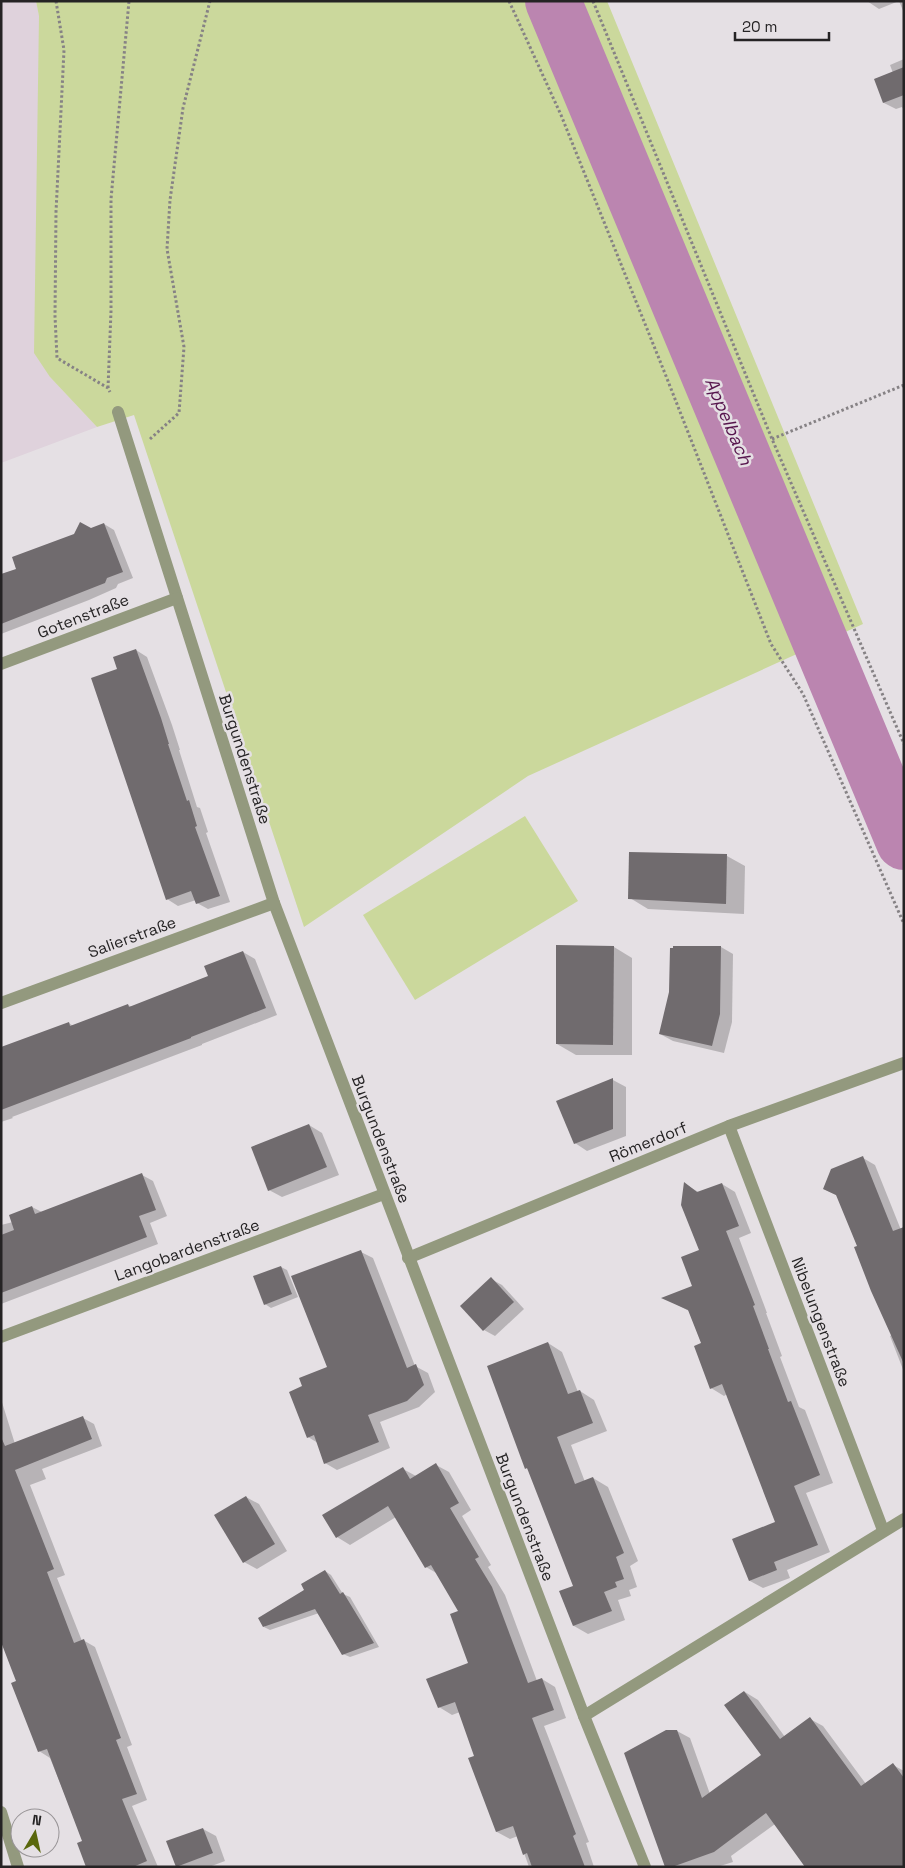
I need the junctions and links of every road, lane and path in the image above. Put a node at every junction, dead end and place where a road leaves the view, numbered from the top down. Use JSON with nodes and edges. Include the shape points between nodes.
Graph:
{"nodes":[{"id":1,"x":56,"y":1,"type":"edge"},
{"id":2,"x":129,"y":1,"type":"edge"},
{"id":3,"x":210,"y":1,"type":"edge"},
{"id":4,"x":509,"y":1,"type":"edge"},
{"id":5,"x":593,"y":1,"type":"edge"},
{"id":6,"x":904,"y":385,"type":"edge"},
{"id":7,"x":108,"y":388,"type":"junction"},
{"id":8,"x":118,"y":412,"type":"joint"},
{"id":9,"x":772,"y":439,"type":"junction"},
{"id":10,"x":132,"y":456,"type":"junction"},
{"id":11,"x":177,"y":598,"type":"junction"},
{"id":12,"x":1,"y":664,"type":"edge"},
{"id":13,"x":904,"y":744,"type":"edge"},
{"id":14,"x":274,"y":903,"type":"junction"},
{"id":15,"x":904,"y":924,"type":"edge"},
{"id":16,"x":1,"y":1003,"type":"edge"},
{"id":17,"x":904,"y":1063,"type":"edge"},
{"id":18,"x":729,"y":1126,"type":"junction"},
{"id":19,"x":384,"y":1194,"type":"junction"},
{"id":20,"x":408,"y":1258,"type":"junction"},
{"id":21,"x":1,"y":1337,"type":"edge"},
{"id":22,"x":904,"y":1519,"type":"edge"},
{"id":23,"x":883,"y":1530,"type":"junction"},
{"id":24,"x":584,"y":1716,"type":"junction"},
{"id":25,"x":1,"y":1812,"type":"edge"},
{"id":26,"x":7,"y":1851,"type":"edge"},
{"id":27,"x":18,"y":1867,"type":"edge"},
{"id":28,"x":645,"y":1867,"type":"edge"}],
"edges":[{"from":1,"to":7,"type":"path","via":[[64,50],[56,212],[57,358]]},
{"from":2,"to":7,"type":"path","via":[[111,199]]},
{"from":3,"to":10,"type":"path","via":[[183,108],[166,249],[184,347],[179,413]]},
{"from":4,"to":15,"type":"path","via":[[561,115],[771,644],[803,694]]},
{"from":5,"to":9,"type":"path"},
{"from":6,"to":9,"type":"path"},
{"from":7,"to":8,"type":"path"},
{"from":8,"to":10,"type":"street","name":"Burgundenstraße"},
{"from":9,"to":13,"type":"path"},
{"from":10,"to":11,"type":"street","name":"Burgundenstraße"},
{"from":11,"to":12,"type":"street","name":"Gotenstraße"},
{"from":11,"to":14,"type":"street","name":"Burgundenstraße"},
{"from":14,"to":16,"type":"street","name":"Salierstraße"},
{"from":14,"to":19,"type":"street","name":"Burgundenstraße"},
{"from":17,"to":18,"type":"street","name":"Römerdorf"},
{"from":18,"to":20,"type":"street","name":"Römerdorf"},
{"from":18,"to":23,"type":"street","name":"Nibelungenstraße"},
{"from":19,"to":20,"type":"street","name":"Burgundenstraße"},
{"from":19,"to":21,"type":"street","name":"Langobardenstraße"},
{"from":20,"to":24,"type":"street","name":"Burgundenstraße"},
{"from":22,"to":23,"type":"street"},
{"from":23,"to":24,"type":"street"},
{"from":24,"to":28,"type":"street","name":"Burgundenstraße"},
{"from":25,"to":26,"type":"street"},
{"from":26,"to":27,"type":"street"}]}
